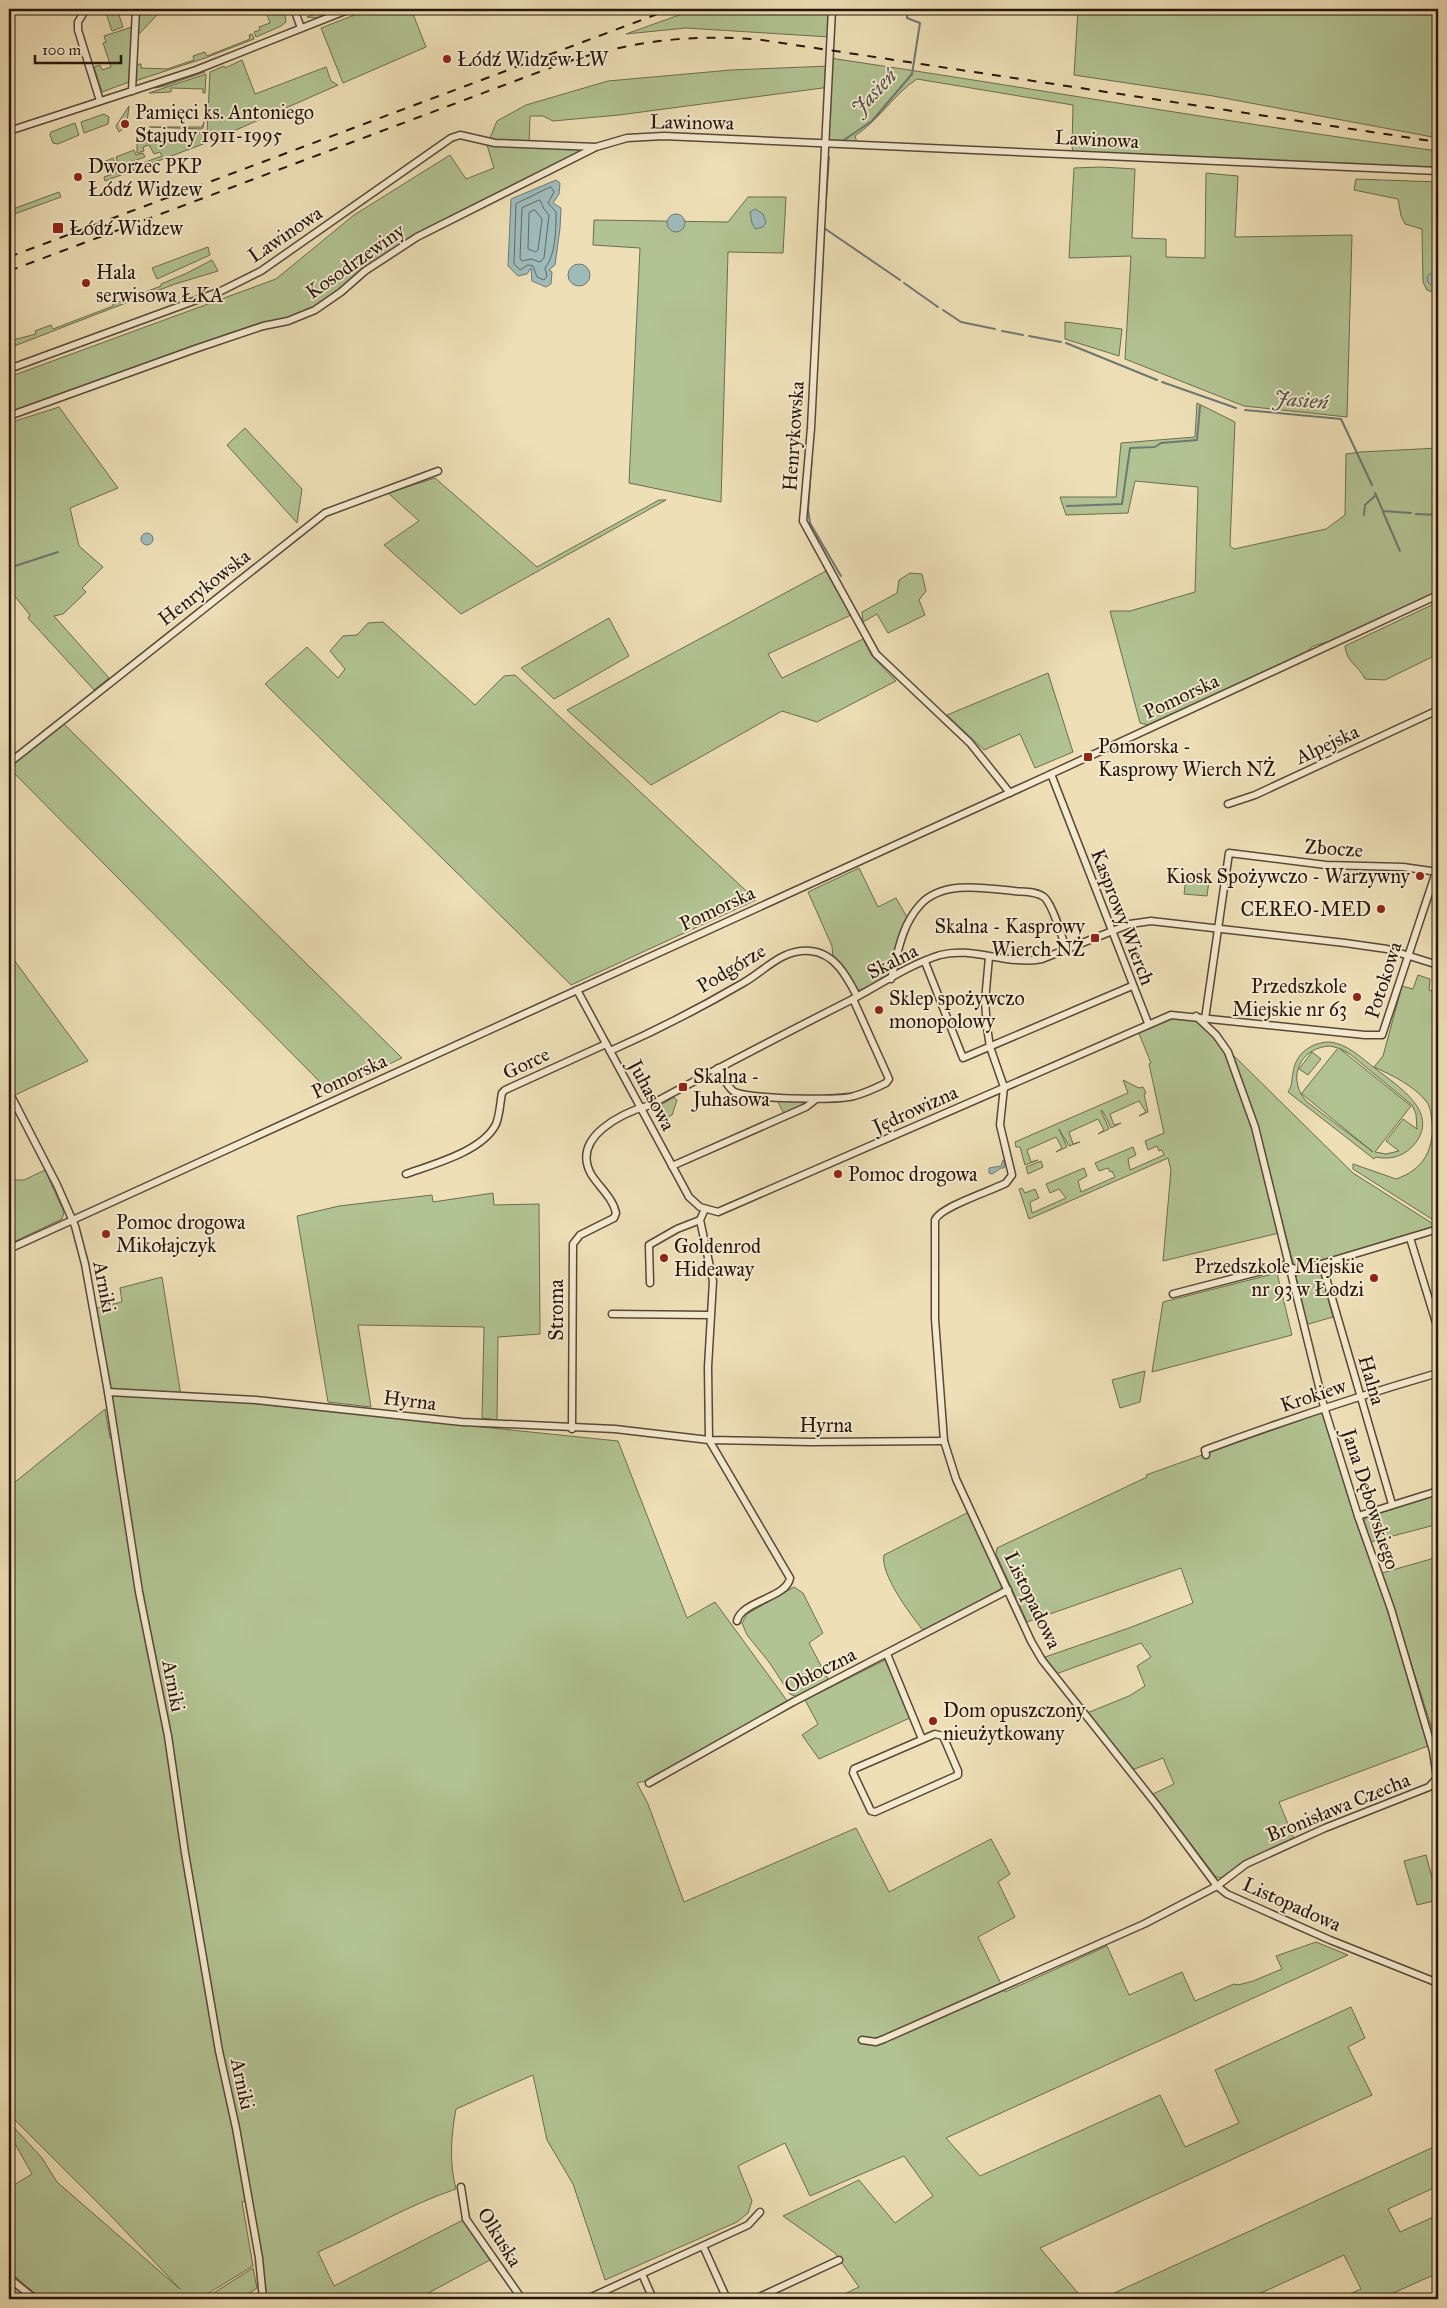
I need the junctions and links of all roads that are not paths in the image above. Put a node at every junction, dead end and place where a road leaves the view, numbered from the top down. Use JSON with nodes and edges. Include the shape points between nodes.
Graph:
{"nodes":[{"id":1,"x":86,"y":9,"type":"edge"},
{"id":2,"x":136,"y":9,"type":"edge"},
{"id":3,"x":294,"y":9,"type":"edge"},
{"id":4,"x":350,"y":9,"type":"edge"},
{"id":5,"x":832,"y":9,"type":"edge"},
{"id":6,"x":301,"y":28,"type":"junction"},
{"id":7,"x":132,"y":91,"type":"junction"},
{"id":8,"x":100,"y":101,"type":"junction"},
{"id":9,"x":9,"y":129,"type":"edge"},
{"id":10,"x":824,"y":143,"type":"junction"},
{"id":11,"x":596,"y":147,"type":"junction"},
{"id":12,"x":1438,"y":171,"type":"edge"},
{"id":13,"x":9,"y":369,"type":"edge"},
{"id":14,"x":9,"y":416,"type":"edge"},
{"id":15,"x":438,"y":471,"type":"dead end"},
{"id":16,"x":1438,"y":595,"type":"edge"},
{"id":17,"x":1438,"y":710,"type":"edge"},
{"id":18,"x":9,"y":763,"type":"edge"},
{"id":19,"x":1051,"y":774,"type":"junction"},
{"id":20,"x":1010,"y":792,"type":"junction"},
{"id":21,"x":1228,"y":804,"type":"dead end"},
{"id":22,"x":1437,"y":872,"type":"edge"},
{"id":23,"x":1219,"y":927,"type":"junction"},
{"id":24,"x":1112,"y":931,"type":"junction"},
{"id":25,"x":1066,"y":949,"type":"junction"},
{"id":26,"x":1409,"y":954,"type":"junction"},
{"id":27,"x":989,"y":957,"type":"junction"},
{"id":28,"x":925,"y":962,"type":"junction"},
{"id":29,"x":1438,"y":965,"type":"edge"},
{"id":30,"x":891,"y":979,"type":"junction"},
{"id":31,"x":1132,"y":986,"type":"junction"},
{"id":32,"x":577,"y":990,"type":"junction"},
{"id":33,"x":855,"y":998,"type":"junction"},
{"id":34,"x":1204,"y":1019,"type":"junction"},
{"id":35,"x":1148,"y":1024,"type":"junction"},
{"id":36,"x":606,"y":1044,"type":"junction"},
{"id":37,"x":990,"y":1048,"type":"junction"},
{"id":38,"x":610,"y":1051,"type":"junction"},
{"id":39,"x":718,"y":1068,"type":"junction"},
{"id":40,"x":1004,"y":1087,"type":"junction"},
{"id":41,"x":9,"y":1092,"type":"edge"},
{"id":42,"x":815,"y":1100,"type":"junction"},
{"id":43,"x":640,"y":1108,"type":"junction"},
{"id":44,"x":672,"y":1166,"type":"junction"},
{"id":45,"x":406,"y":1174,"type":"dead end"},
{"id":46,"x":705,"y":1210,"type":"junction"},
{"id":47,"x":615,"y":1216,"type":"joint"},
{"id":48,"x":72,"y":1220,"type":"junction"},
{"id":49,"x":700,"y":1220,"type":"junction"},
{"id":50,"x":1438,"y":1229,"type":"edge"},
{"id":51,"x":1410,"y":1238,"type":"junction"},
{"id":52,"x":9,"y":1249,"type":"edge"},
{"id":53,"x":1322,"y":1264,"type":"junction"},
{"id":54,"x":1290,"y":1266,"type":"junction"},
{"id":55,"x":650,"y":1282,"type":"dead end"},
{"id":56,"x":1173,"y":1294,"type":"dead end"},
{"id":57,"x":612,"y":1314,"type":"dead end"},
{"id":58,"x":709,"y":1315,"type":"junction"},
{"id":59,"x":1438,"y":1329,"type":"edge"},
{"id":60,"x":1438,"y":1373,"type":"edge"},
{"id":61,"x":108,"y":1392,"type":"junction"},
{"id":62,"x":1360,"y":1396,"type":"junction"},
{"id":63,"x":1324,"y":1407,"type":"junction"},
{"id":64,"x":572,"y":1429,"type":"junction"},
{"id":65,"x":709,"y":1440,"type":"junction"},
{"id":66,"x":944,"y":1441,"type":"junction"},
{"id":67,"x":1206,"y":1455,"type":"dead end"},
{"id":68,"x":1438,"y":1490,"type":"edge"},
{"id":69,"x":1392,"y":1504,"type":"junction"},
{"id":70,"x":1358,"y":1516,"type":"junction"},
{"id":71,"x":1008,"y":1590,"type":"junction"},
{"id":72,"x":737,"y":1621,"type":"dead end"},
{"id":73,"x":887,"y":1654,"type":"junction"},
{"id":74,"x":922,"y":1739,"type":"junction"},
{"id":75,"x":1430,"y":1740,"type":"joint"},
{"id":76,"x":649,"y":1783,"type":"dead end"},
{"id":77,"x":1217,"y":1886,"type":"junction"},
{"id":78,"x":1438,"y":1983,"type":"edge"},
{"id":79,"x":862,"y":2040,"type":"dead end"},
{"id":80,"x":461,"y":2187,"type":"dead end"},
{"id":81,"x":760,"y":2212,"type":"dead end"},
{"id":82,"x":703,"y":2246,"type":"junction"},
{"id":83,"x":839,"y":2260,"type":"dead end"},
{"id":84,"x":642,"y":2274,"type":"junction"},
{"id":85,"x":9,"y":2278,"type":"edge"},
{"id":86,"x":519,"y":2298,"type":"edge"},
{"id":87,"x":35,"y":2299,"type":"edge"},
{"id":88,"x":263,"y":2299,"type":"edge"},
{"id":89,"x":587,"y":2299,"type":"edge"},
{"id":90,"x":654,"y":2299,"type":"edge"},
{"id":91,"x":727,"y":2299,"type":"edge"},
{"id":92,"x":755,"y":2299,"type":"edge"}],
"edges":[{"from":1,"to":8,"type":"street","via":[[78,22],[78,30]]},
{"from":2,"to":7,"type":"street"},
{"from":3,"to":6,"type":"street"},
{"from":4,"to":6,"type":"street"},
{"from":5,"to":10,"type":"street","name":"Henrykowska"},
{"from":6,"to":7,"type":"street","via":[[196,70]]},
{"from":7,"to":8,"type":"street"},
{"from":8,"to":9,"type":"street"},
{"from":10,"to":11,"type":"street","name":"Lawinowa","via":[[664,136],[627,138]]},
{"from":10,"to":12,"type":"street","name":"Lawinowa"},
{"from":10,"to":20,"type":"street","name":"Henrykowska","via":[[811,428],[803,521],[876,654],[970,743]]},
{"from":11,"to":13,"type":"street","name":"Lawinowa","via":[[495,143],[467,135],[455,136],[243,281]]},
{"from":11,"to":14,"type":"street","name":"Kosodrzewiny","via":[[418,237],[365,271],[315,310],[203,346]]},
{"from":15,"to":18,"type":"street","name":"Henrykowska","via":[[325,513]]},
{"from":16,"to":19,"type":"street","name":"Pomorska"},
{"from":17,"to":21,"type":"street","name":"Alpejska","via":[[1255,795]]},
{"from":19,"to":20,"type":"street","name":"Pomorska"},
{"from":19,"to":24,"type":"street","name":"Kasprowy Wierch"},
{"from":20,"to":32,"type":"street","name":"Pomorska"},
{"from":22,"to":23,"type":"street","name":"Zbocze","via":[[1229,853]]},
{"from":22,"to":26,"type":"street","name":"Potokowa"},
{"from":23,"to":24,"type":"street","name":"Skalna","via":[[1151,921]]},
{"from":23,"to":26,"type":"street","name":"Skalna","via":[[1345,942]]},
{"from":23,"to":34,"type":"street"},
{"from":24,"to":25,"type":"street","name":"Skalna"},
{"from":24,"to":31,"type":"street","name":"Kasprowy Wierch"},
{"from":25,"to":27,"type":"street","name":"Skalna","via":[[1028,962]]},
{"from":25,"to":30,"type":"street","via":[[1048,903],[1042,896],[982,888],[954,889],[928,898],[913,913],[902,936]]},
{"from":26,"to":29,"type":"street","name":"Skalna"},
{"from":26,"to":34,"type":"street","name":"Potokowa","via":[[1382,1035]]},
{"from":27,"to":28,"type":"street","name":"Skalna","via":[[962,953],[942,955]]},
{"from":27,"to":37,"type":"street","via":[[985,1001]]},
{"from":28,"to":30,"type":"street","name":"Skalna"},
{"from":28,"to":37,"type":"street","via":[[963,1058]]},
{"from":30,"to":33,"type":"street","name":"Skalna"},
{"from":31,"to":35,"type":"street","name":"Kasprowy Wierch"},
{"from":31,"to":37,"type":"street"},
{"from":32,"to":36,"type":"street","name":"Juhasowa"},
{"from":32,"to":48,"type":"street","name":"Pomorska"},
{"from":33,"to":38,"type":"street","name":"Podgórze","via":[[844,972],[830,959],[811,951],[791,953],[778,958],[743,983]]},
{"from":33,"to":39,"type":"street","name":"Skalna"},
{"from":33,"to":42,"type":"street","name":"Podgórze","via":[[889,1082],[854,1096]]},
{"from":34,"to":35,"type":"street","name":"Potokowa","via":[[1173,1014]]},
{"from":34,"to":54,"type":"street","name":"Jana Dębowskiego","via":[[1228,1052],[1255,1127]]},
{"from":35,"to":40,"type":"street","name":"Jędrowizna"},
{"from":36,"to":38,"type":"street","name":"Juhasowa"},
{"from":36,"to":45,"type":"street","name":"Gorce","via":[[504,1090],[497,1122],[481,1142]]},
{"from":37,"to":40,"type":"street"},
{"from":38,"to":43,"type":"street","name":"Juhasowa"},
{"from":39,"to":42,"type":"street","via":[[736,1092]]},
{"from":39,"to":43,"type":"street","name":"Skalna"},
{"from":40,"to":46,"type":"street","name":"Jędrowizna","via":[[722,1211]]},
{"from":40,"to":66,"type":"street","name":"Listopadowa","via":[[1000,1125],[1012,1177],[935,1218],[935,1319]]},
{"from":41,"to":48,"type":"street","name":"Arniki"},
{"from":42,"to":44,"type":"street","via":[[806,1107]]},
{"from":43,"to":44,"type":"street","name":"Juhasowa"},
{"from":43,"to":47,"type":"street","name":"Skalna","via":[[605,1126],[588,1146],[589,1170],[614,1206]]},
{"from":44,"to":46,"type":"street","name":"Juhasowa","via":[[689,1197]]},
{"from":46,"to":49,"type":"street"},
{"from":47,"to":64,"type":"street","name":"Stroma","via":[[580,1235],[573,1244]]},
{"from":48,"to":52,"type":"street","name":"Pomorska"},
{"from":48,"to":61,"type":"street","name":"Arniki","via":[[84,1264]]},
{"from":49,"to":55,"type":"street","via":[[649,1245]]},
{"from":49,"to":58,"type":"street","via":[[713,1281]]},
{"from":50,"to":51,"type":"street"},
{"from":51,"to":53,"type":"street"},
{"from":51,"to":59,"type":"street"},
{"from":53,"to":54,"type":"street","via":[[1295,1269]]},
{"from":53,"to":62,"type":"street","name":"Halna"},
{"from":54,"to":56,"type":"street"},
{"from":54,"to":63,"type":"street","name":"Jana Dębowskiego"},
{"from":57,"to":58,"type":"street"},
{"from":58,"to":65,"type":"street"},
{"from":60,"to":62,"type":"street","name":"Krokiew"},
{"from":61,"to":64,"type":"street","name":"Hyrna","via":[[256,1400],[462,1422]]},
{"from":61,"to":88,"type":"street","name":"Arniki","via":[[139,1592],[168,1736],[219,2051],[259,2258]]},
{"from":62,"to":63,"type":"street","name":"Krokiew","via":[[1330,1408]]},
{"from":62,"to":69,"type":"street","name":"Halna"},
{"from":63,"to":67,"type":"street","name":"Krokiew","via":[[1205,1450]]},
{"from":63,"to":70,"type":"street","name":"Jana Dębowskiego"},
{"from":64,"to":65,"type":"street","name":"Hyrna","via":[[615,1429]]},
{"from":65,"to":66,"type":"street","name":"Hyrna"},
{"from":65,"to":72,"type":"street","via":[[790,1578],[786,1586],[741,1612]]},
{"from":66,"to":71,"type":"street","name":"Listopadowa","via":[[956,1479]]},
{"from":68,"to":69,"type":"street"},
{"from":69,"to":70,"type":"street"},
{"from":70,"to":75,"type":"street","name":"Jana Dębowskiego","via":[[1391,1609]]},
{"from":71,"to":73,"type":"street","name":"Obłoczna"},
{"from":71,"to":77,"type":"street","name":"Listopadowa","via":[[1042,1660]]},
{"from":73,"to":74,"type":"street"},
{"from":73,"to":76,"type":"street","name":"Obłoczna","via":[[793,1702]]},
{"from":74,"to":74,"type":"street","via":[[854,1769],[871,1811],[958,1775],[943,1736],[935,1734]]},
{"from":75,"to":77,"type":"street","name":"Bronisława Czecha","via":[[1437,1778],[1429,1787],[1325,1828],[1246,1864]]},
{"from":77,"to":78,"type":"street","name":"Listopadowa","via":[[1227,1894],[1322,1936]]},
{"from":77,"to":79,"type":"street","via":[[1108,1941],[906,2030],[876,2042]]},
{"from":80,"to":86,"type":"street","name":"Olkuska","via":[[466,2218]]},
{"from":81,"to":82,"type":"street","via":[[748,2225]]},
{"from":82,"to":84,"type":"street"},
{"from":82,"to":91,"type":"street"},
{"from":83,"to":92,"type":"street"},
{"from":84,"to":89,"type":"street"},
{"from":84,"to":90,"type":"street"},
{"from":85,"to":87,"type":"street"}]}
